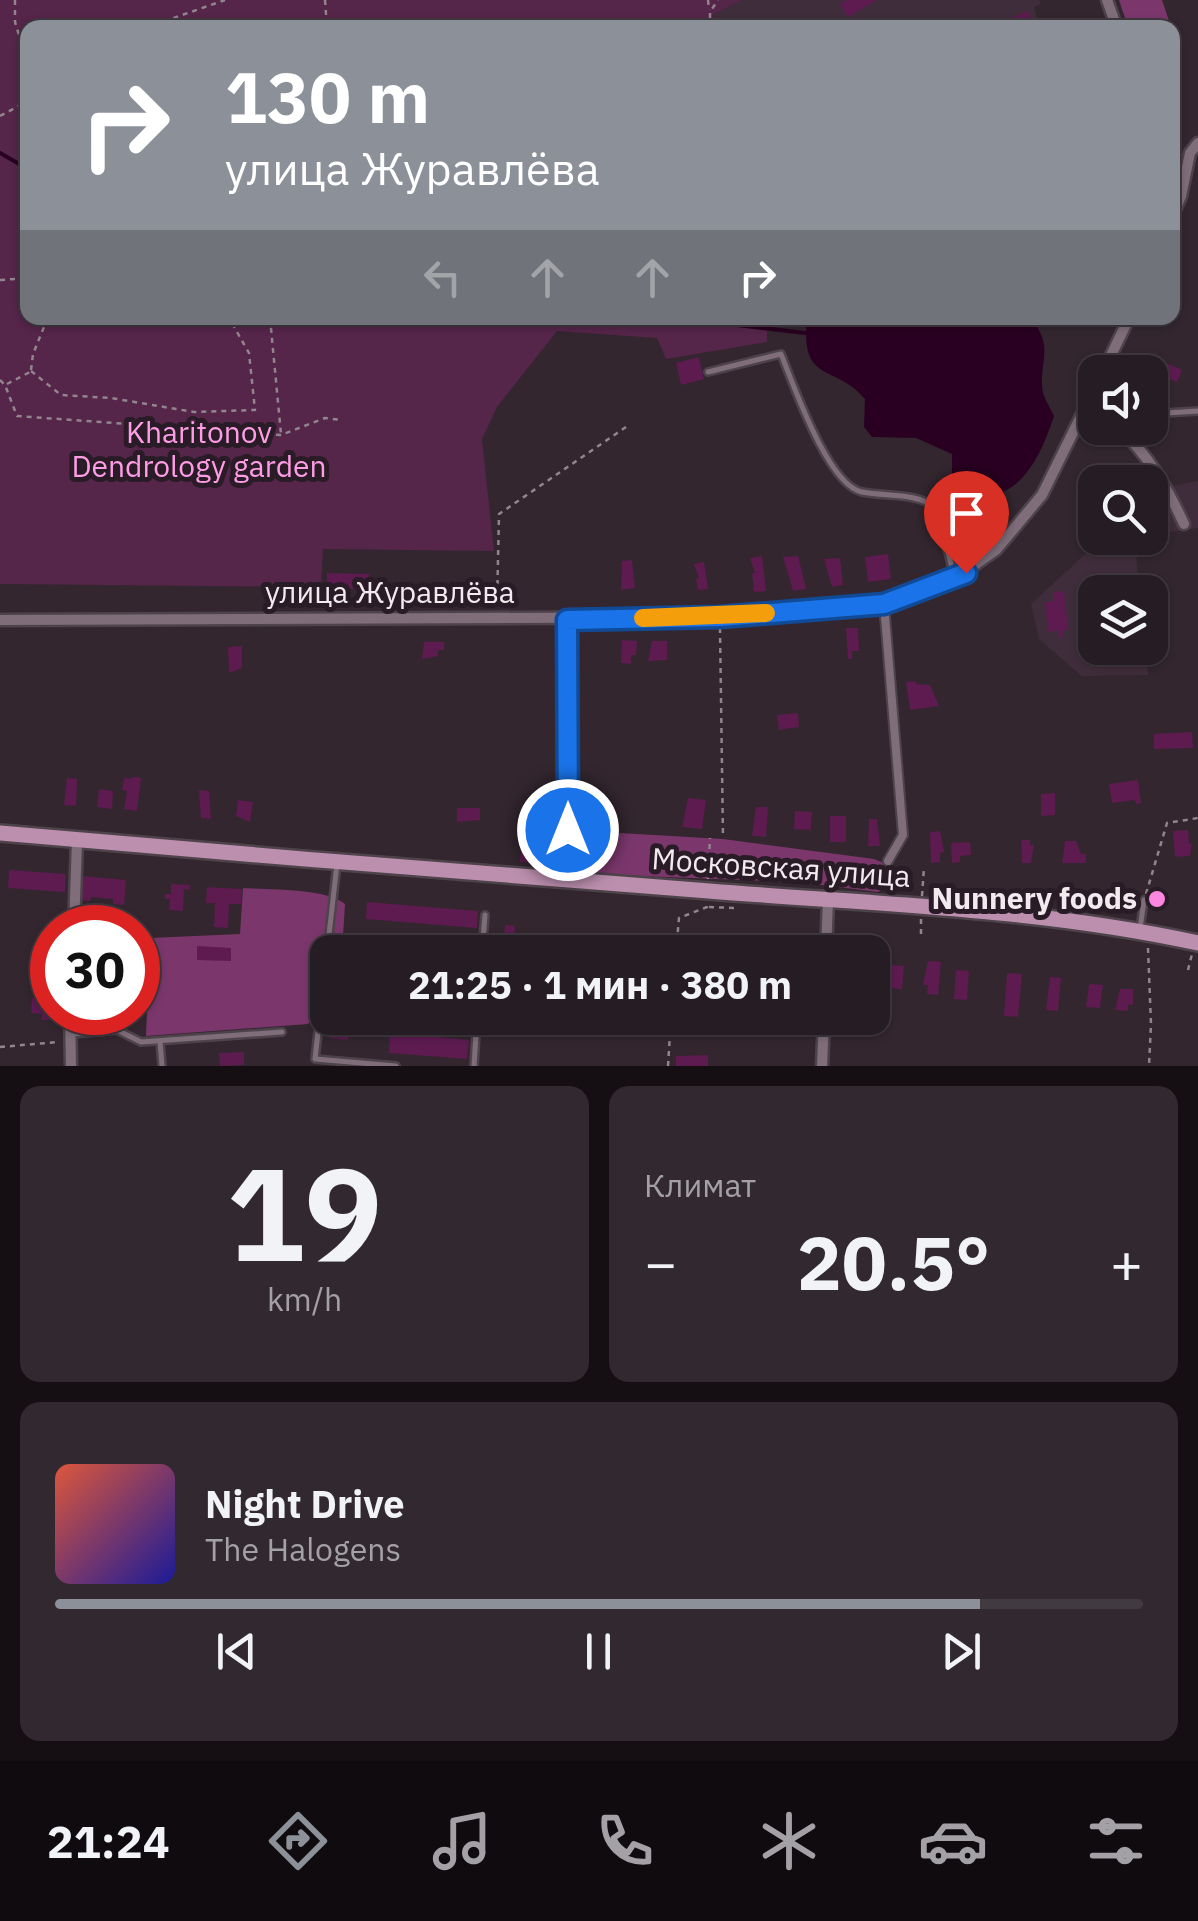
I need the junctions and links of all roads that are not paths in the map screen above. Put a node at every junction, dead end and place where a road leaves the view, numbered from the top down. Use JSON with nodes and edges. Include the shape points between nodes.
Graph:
{"nodes":[{"id":1,"x":1198,"y":142,"type":"edge"},
{"id":2,"x":1180,"y":193,"type":"edge"},
{"id":3,"x":1181,"y":196,"type":"joint"},
{"id":4,"x":1126,"y":325,"type":"edge"},
{"id":5,"x":1111,"y":355,"type":"edge"},
{"id":6,"x":708,"y":372,"type":"dead end"},
{"id":7,"x":1198,"y":411,"type":"edge"},
{"id":8,"x":1168,"y":413,"type":"edge"},
{"id":9,"x":1078,"y":432,"type":"edge"},
{"id":10,"x":1138,"y":445,"type":"edge"},
{"id":11,"x":1184,"y":524,"type":"dead end"},
{"id":12,"x":955,"y":579,"type":"junction"},
{"id":13,"x":884,"y":604,"type":"junction"},
{"id":14,"x":0,"y":620,"type":"edge"},
{"id":15,"x":567,"y":620,"type":"junction"},
{"id":16,"x":0,"y":833,"type":"edge"},
{"id":17,"x":76,"y":840,"type":"junction"},
{"id":18,"x":888,"y":860,"type":"dead end"},
{"id":19,"x":337,"y":862,"type":"junction"},
{"id":20,"x":567,"y":880,"type":"junction"},
{"id":21,"x":828,"y":900,"type":"junction"},
{"id":22,"x":1144,"y":900,"type":"road end"},
{"id":23,"x":75,"y":905,"type":"edge"},
{"id":24,"x":485,"y":915,"type":"dead end"},
{"id":25,"x":1143,"y":933,"type":"junction"},
{"id":26,"x":483,"y":935,"type":"edge"},
{"id":27,"x":827,"y":935,"type":"edge"},
{"id":28,"x":1195,"y":948,"type":"edge"},
{"id":29,"x":282,"y":1032,"type":"dead end"},
{"id":30,"x":477,"y":1035,"type":"edge"},
{"id":31,"x":823,"y":1035,"type":"edge"},
{"id":32,"x":70,"y":1037,"type":"joint"},
{"id":33,"x":160,"y":1040,"type":"junction"},
{"id":34,"x":72,"y":1066,"type":"edge"},
{"id":35,"x":162,"y":1066,"type":"edge"},
{"id":36,"x":396,"y":1066,"type":"edge"},
{"id":37,"x":474,"y":1066,"type":"edge"},
{"id":38,"x":822,"y":1066,"type":"edge"}],
"edges":[{"from":1,"to":3,"type":"street"},
{"from":2,"to":3,"type":"street"},
{"from":4,"to":5,"type":"street"},
{"from":6,"to":12,"type":"lane","via":[[781,354],[808,422],[842,480],[857,491],[922,497],[936,508]]},
{"from":7,"to":8,"type":"lane"},
{"from":9,"to":12,"type":"street","name":"улица Журавлёва","via":[[1018,528]]},
{"from":10,"to":11,"type":"street"},
{"from":12,"to":13,"type":"street","name":"улица Журавлёва"},
{"from":13,"to":15,"type":"street","name":"улица Журавлёва"},
{"from":13,"to":18,"type":"street","via":[[904,835]]},
{"from":14,"to":15,"type":"street","name":"улица Журавлёва"},
{"from":15,"to":20,"type":"street"},
{"from":16,"to":17,"type":"main road","name":"Московская улица"},
{"from":17,"to":19,"type":"main road","name":"Московская улица"},
{"from":17,"to":23,"type":"street"},
{"from":19,"to":20,"type":"main road","name":"Московская улица"},
{"from":19,"to":36,"type":"lane","via":[[315,1059]]},
{"from":20,"to":21,"type":"main road","name":"Московская улица"},
{"from":21,"to":25,"type":"main road","name":"Московская улица"},
{"from":21,"to":27,"type":"street"},
{"from":22,"to":25,"type":"lane"},
{"from":24,"to":26,"type":"lane"},
{"from":25,"to":28,"type":"main road","name":"Московская улица"},
{"from":29,"to":33,"type":"lane"},
{"from":30,"to":37,"type":"lane"},
{"from":31,"to":38,"type":"street"},
{"from":32,"to":33,"type":"lane","via":[[118,1030],[141,1042]]},
{"from":32,"to":34,"type":"street"},
{"from":33,"to":35,"type":"lane"}]}
